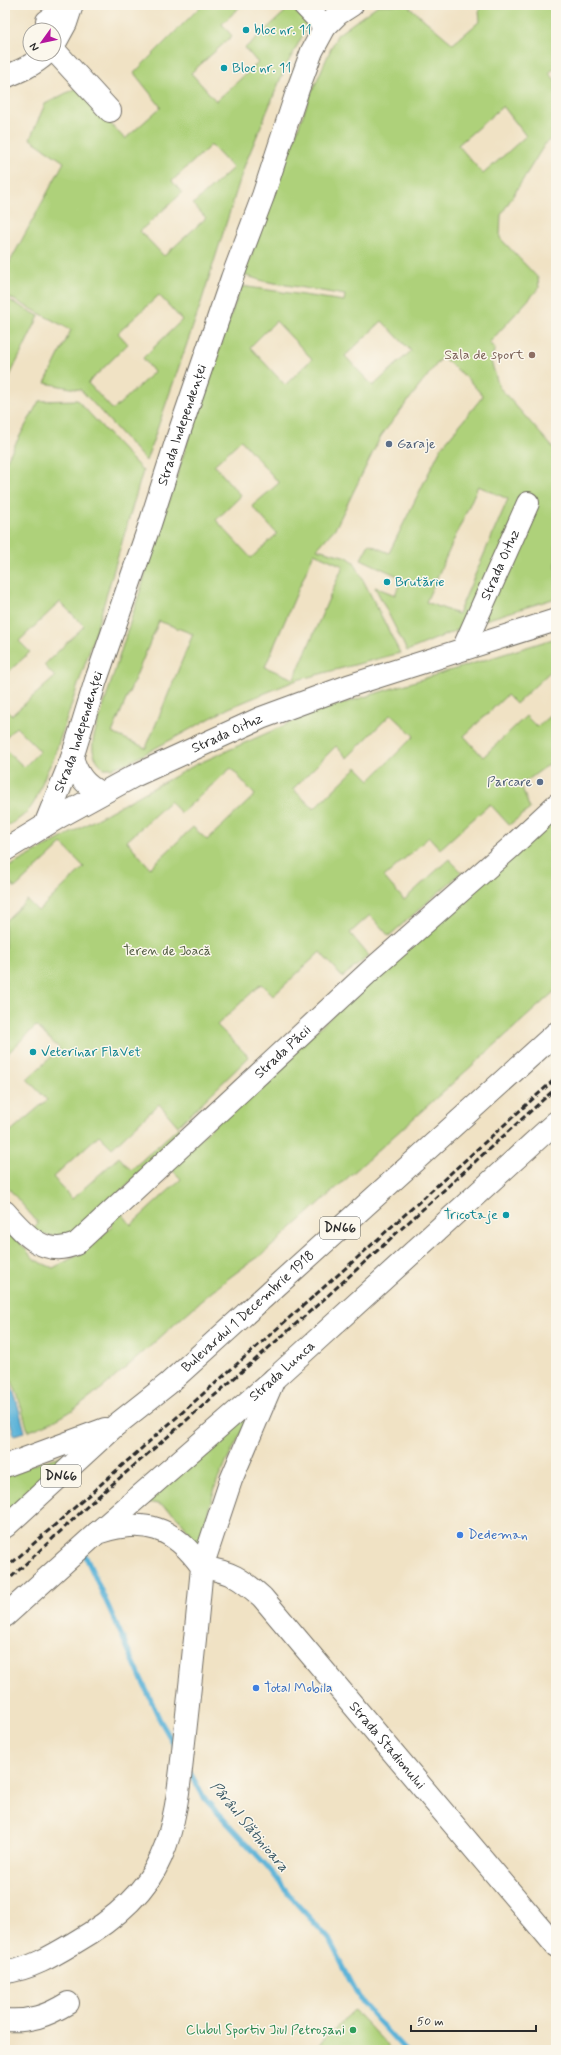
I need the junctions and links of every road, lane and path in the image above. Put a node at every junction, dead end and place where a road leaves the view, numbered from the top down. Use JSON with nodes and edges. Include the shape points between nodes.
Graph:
{"nodes":[{"id":1,"x":71,"y":5,"type":"edge"},
{"id":2,"x":304,"y":5,"type":"edge"},
{"id":3,"x":352,"y":5,"type":"edge"},
{"id":4,"x":47,"y":21,"type":"dead end"},
{"id":5,"x":325,"y":27,"type":"junction"},
{"id":6,"x":62,"y":31,"type":"edge"},
{"id":7,"x":62,"y":59,"type":"edge"},
{"id":8,"x":36,"y":62,"type":"edge"},
{"id":9,"x":5,"y":77,"type":"edge"},
{"id":10,"x":110,"y":111,"type":"dead end"},
{"id":11,"x":528,"y":503,"type":"dead end"},
{"id":12,"x":556,"y":620,"type":"edge"},
{"id":13,"x":463,"y":649,"type":"junction"},
{"id":14,"x":72,"y":758,"type":"junction"},
{"id":15,"x":101,"y":793,"type":"junction"},
{"id":16,"x":556,"y":805,"type":"edge"},
{"id":17,"x":45,"y":825,"type":"junction"},
{"id":18,"x":5,"y":850,"type":"edge"},
{"id":19,"x":556,"y":1033,"type":"edge"},
{"id":20,"x":556,"y":1122,"type":"edge"},
{"id":21,"x":5,"y":1212,"type":"edge"},
{"id":22,"x":274,"y":1379,"type":"junction"},
{"id":23,"x":116,"y":1424,"type":"junction"},
{"id":24,"x":5,"y":1466,"type":"edge"},
{"id":25,"x":5,"y":1527,"type":"edge"},
{"id":26,"x":97,"y":1533,"type":"junction"},
{"id":27,"x":202,"y":1567,"type":"junction"},
{"id":28,"x":5,"y":1616,"type":"edge"},
{"id":29,"x":556,"y":1946,"type":"edge"},
{"id":30,"x":5,"y":1972,"type":"edge"},
{"id":31,"x":68,"y":2003,"type":"dead end"},
{"id":32,"x":5,"y":2020,"type":"edge"}],
"edges":[{"from":1,"to":4,"type":"street"},
{"from":1,"to":6,"type":"street"},
{"from":2,"to":5,"type":"street"},
{"from":3,"to":5,"type":"street","name":"Strada Independenței"},
{"from":5,"to":14,"type":"street","name":"Strada Independenței","via":[[298,89],[263,196],[232,278]]},
{"from":7,"to":10,"type":"street"},
{"from":8,"to":9,"type":"street"},
{"from":11,"to":13,"type":"street","name":"Strada Oituz"},
{"from":12,"to":13,"type":"street","name":"Strada Oituz"},
{"from":13,"to":15,"type":"street","name":"Strada Oituz","via":[[261,718]]},
{"from":14,"to":15,"type":"street","via":[[82,780],[90,788]]},
{"from":14,"to":17,"type":"street","name":"Strada Independenței"},
{"from":15,"to":17,"type":"street","name":"Strada Oituz"},
{"from":16,"to":21,"type":"street","name":"Strada Păcii","via":[[371,970],[76,1244],[58,1249],[41,1245],[26,1234]]},
{"from":17,"to":18,"type":"street","name":"Strada Oituz"},
{"from":19,"to":23,"type":"street","name":"Bulevardul 1 Decembrie 1918","number":"DN66","via":[[168,1384]]},
{"from":20,"to":22,"type":"street","name":"Strada Lunca"},
{"from":22,"to":26,"type":"street","name":"Strada Lunca"},
{"from":22,"to":27,"type":"street","via":[[231,1480]]},
{"from":23,"to":24,"type":"street","name":"Bulevardul 1 Decembrie 1918","number":"DN66"},
{"from":23,"to":25,"type":"street","name":"Bulevardul 1 Decembrie 1918","number":"DN66"},
{"from":26,"to":27,"type":"street","via":[[128,1525],[158,1530],[181,1542]]},
{"from":26,"to":28,"type":"street","name":"Strada Lunca"},
{"from":27,"to":29,"type":"street","name":"Strada Stadionului","via":[[224,1571],[241,1579],[262,1597]]},
{"from":27,"to":30,"type":"street","via":[[179,1787],[170,1832],[161,1857],[148,1880],[129,1902],[104,1923],[62,1950],[33,1964]]},
{"from":31,"to":32,"type":"street","via":[[38,2018],[22,2021]]}]}
